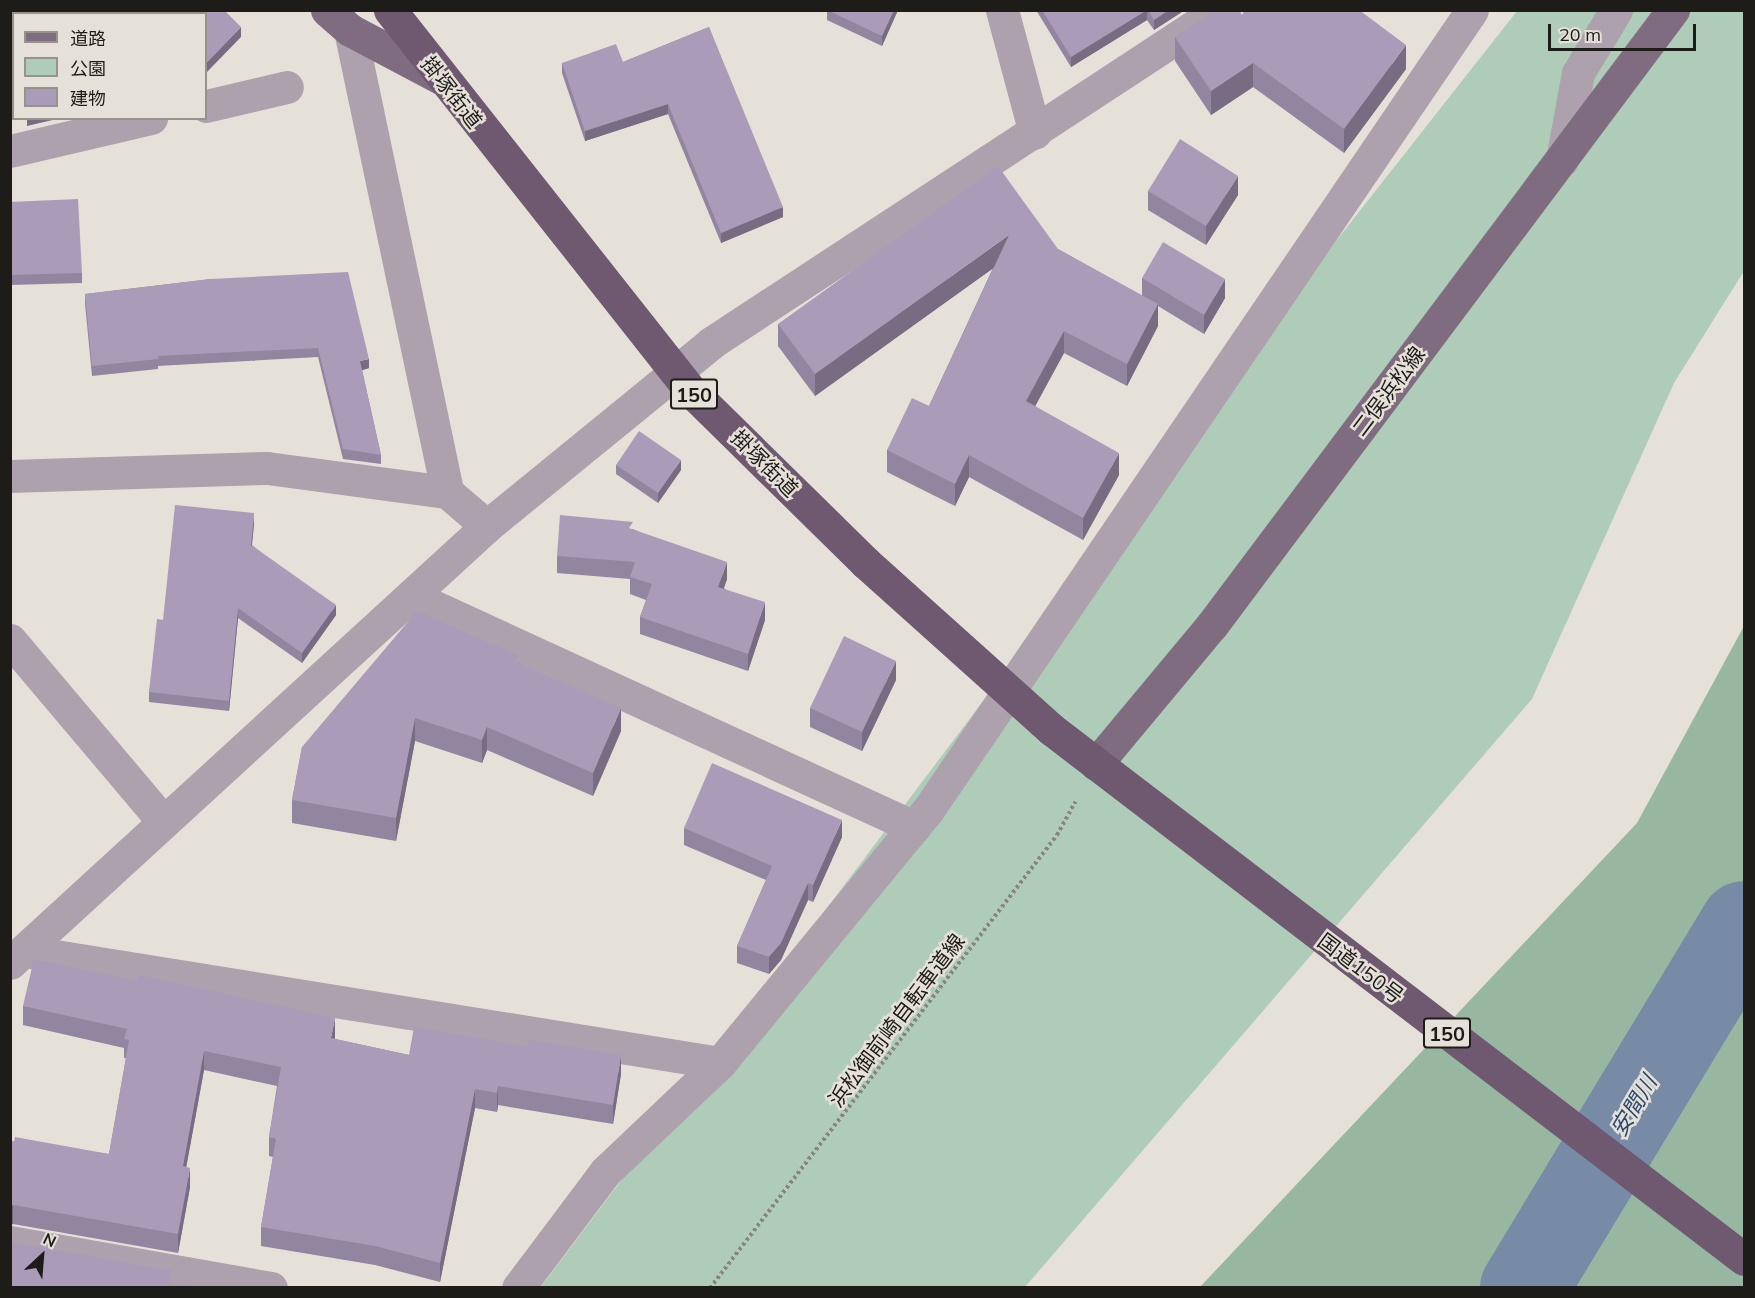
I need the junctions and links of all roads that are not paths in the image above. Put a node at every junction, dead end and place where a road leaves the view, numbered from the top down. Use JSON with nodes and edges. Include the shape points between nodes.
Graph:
{"nodes":[{"id":1,"x":390,"y":10,"type":"edge"},
{"id":2,"x":1002,"y":10,"type":"edge"},
{"id":3,"x":1219,"y":10,"type":"edge"},
{"id":4,"x":1472,"y":10,"type":"edge"},
{"id":5,"x":1616,"y":10,"type":"edge"},
{"id":6,"x":1672,"y":10,"type":"edge"},
{"id":7,"x":338,"y":20,"type":"edge"},
{"id":8,"x":441,"y":78,"type":"junction"},
{"id":9,"x":287,"y":87,"type":"dead end"},
{"id":10,"x":207,"y":106,"type":"edge"},
{"id":11,"x":142,"y":120,"type":"edge"},
{"id":12,"x":1035,"y":134,"type":"junction"},
{"id":13,"x":10,"y":151,"type":"edge"},
{"id":14,"x":1562,"y":160,"type":"junction"},
{"id":15,"x":10,"y":476,"type":"edge"},
{"id":16,"x":447,"y":492,"type":"junction"},
{"id":17,"x":487,"y":526,"type":"junction"},
{"id":18,"x":411,"y":596,"type":"junction"},
{"id":19,"x":10,"y":640,"type":"edge"},
{"id":20,"x":1096,"y":764,"type":"junction"},
{"id":21,"x":1149,"y":807,"type":"joint"},
{"id":22,"x":164,"y":822,"type":"junction"},
{"id":23,"x":914,"y":827,"type":"junction"},
{"id":24,"x":17,"y":957,"type":"edge"},
{"id":25,"x":720,"y":1063,"type":"junction"},
{"id":26,"x":10,"y":1242,"type":"edge"},
{"id":27,"x":1744,"y":1259,"type":"edge"},
{"id":28,"x":271,"y":1287,"type":"edge"},
{"id":29,"x":518,"y":1287,"type":"edge"}],
"edges":[{"from":1,"to":8,"type":"highway","name":"掛塚街道","number":"150","bridge":true},
{"from":2,"to":12,"type":"street"},
{"from":3,"to":12,"type":"street"},
{"from":4,"to":23,"type":"street","via":[[1085,583]]},
{"from":5,"to":14,"type":"street","via":[[1578,73]]},
{"from":6,"to":14,"type":"main road","name":"二俣浜松線"},
{"from":7,"to":8,"type":"main road"},
{"from":7,"to":16,"type":"street"},
{"from":8,"to":20,"type":"highway","name":"掛塚街道","number":"150","bridge":true,"via":[[691,391],[866,564],[1051,729]]},
{"from":9,"to":10,"type":"street"},
{"from":11,"to":13,"type":"street"},
{"from":12,"to":17,"type":"street","via":[[711,343]]},
{"from":14,"to":20,"type":"main road","name":"二俣浜松線","via":[[1212,625]]},
{"from":15,"to":16,"type":"street","via":[[267,468]]},
{"from":16,"to":17,"type":"street"},
{"from":17,"to":18,"type":"street"},
{"from":18,"to":22,"type":"street"},
{"from":18,"to":23,"type":"street"},
{"from":19,"to":22,"type":"street"},
{"from":20,"to":21,"type":"highway","name":"掛塚街道","number":"150"},
{"from":21,"to":27,"type":"highway","name":"国道150号","number":"150"},
{"from":22,"to":24,"type":"street"},
{"from":23,"to":25,"type":"street"},
{"from":24,"to":25,"type":"street"},
{"from":25,"to":29,"type":"street","via":[[606,1171]]},
{"from":26,"to":28,"type":"street"}]}
